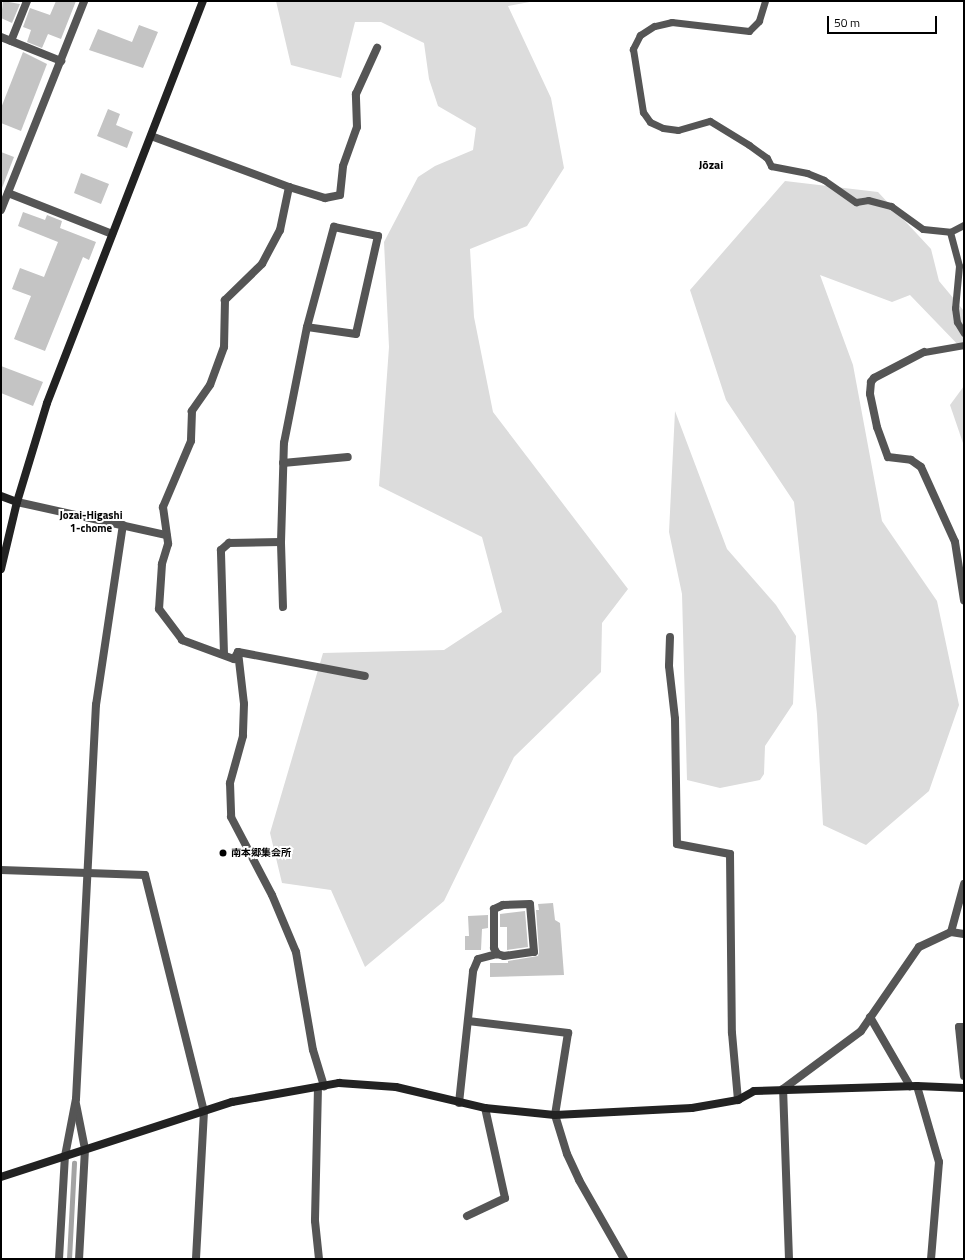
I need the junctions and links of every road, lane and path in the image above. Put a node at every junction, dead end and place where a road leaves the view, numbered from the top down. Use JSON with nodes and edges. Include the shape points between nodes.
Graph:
{"nodes":[{"id":1,"x":27,"y":1,"type":"edge"},
{"id":2,"x":84,"y":1,"type":"edge"},
{"id":3,"x":203,"y":1,"type":"edge"},
{"id":4,"x":765,"y":1,"type":"edge"},
{"id":5,"x":1,"y":37,"type":"edge"},
{"id":6,"x":11,"y":41,"type":"junction"},
{"id":7,"x":377,"y":48,"type":"dead end"},
{"id":8,"x":61,"y":61,"type":"junction"},
{"id":9,"x":151,"y":136,"type":"junction"},
{"id":10,"x":289,"y":187,"type":"junction"},
{"id":11,"x":8,"y":193,"type":"junction"},
{"id":12,"x":1,"y":210,"type":"edge"},
{"id":13,"x":964,"y":225,"type":"edge"},
{"id":14,"x":950,"y":232,"type":"junction"},
{"id":15,"x":112,"y":234,"type":"junction"},
{"id":16,"x":307,"y":327,"type":"junction"},
{"id":17,"x":964,"y":333,"type":"edge"},
{"id":18,"x":964,"y":345,"type":"edge"},
{"id":19,"x":924,"y":352,"type":"joint"},
{"id":20,"x":348,"y":457,"type":"dead end"},
{"id":21,"x":283,"y":463,"type":"junction"},
{"id":22,"x":1,"y":496,"type":"edge"},
{"id":23,"x":17,"y":502,"type":"junction"},
{"id":24,"x":123,"y":525,"type":"junction"},
{"id":25,"x":166,"y":535,"type":"junction"},
{"id":26,"x":281,"y":542,"type":"junction"},
{"id":27,"x":1,"y":569,"type":"edge"},
{"id":28,"x":964,"y":600,"type":"edge"},
{"id":29,"x":283,"y":606,"type":"dead end"},
{"id":30,"x":670,"y":637,"type":"dead end"},
{"id":31,"x":238,"y":652,"type":"junction"},
{"id":32,"x":224,"y":654,"type":"junction"},
{"id":33,"x":365,"y":676,"type":"dead end"},
{"id":34,"x":1,"y":870,"type":"edge"},
{"id":35,"x":88,"y":873,"type":"junction"},
{"id":36,"x":964,"y":884,"type":"edge"},
{"id":37,"x":951,"y":932,"type":"junction"},
{"id":38,"x":964,"y":934,"type":"edge"},
{"id":39,"x":497,"y":954,"type":"junction"},
{"id":40,"x":870,"y":1017,"type":"junction"},
{"id":41,"x":468,"y":1021,"type":"junction"},
{"id":42,"x":964,"y":1027,"type":"edge"},
{"id":43,"x":964,"y":1076,"type":"edge"},
{"id":44,"x":321,"y":1086,"type":"junction"},
{"id":45,"x":913,"y":1086,"type":"junction"},
{"id":46,"x":964,"y":1088,"type":"edge"},
{"id":47,"x":783,"y":1089,"type":"junction"},
{"id":48,"x":76,"y":1099,"type":"junction"},
{"id":49,"x":738,"y":1100,"type":"junction"},
{"id":50,"x":459,"y":1103,"type":"junction"},
{"id":51,"x":486,"y":1108,"type":"junction"},
{"id":52,"x":204,"y":1111,"type":"junction"},
{"id":53,"x":555,"y":1115,"type":"junction"},
{"id":54,"x":85,"y":1150,"type":"junction"},
{"id":55,"x":65,"y":1156,"type":"junction"},
{"id":56,"x":1,"y":1177,"type":"edge"},
{"id":57,"x":467,"y":1216,"type":"dead end"},
{"id":58,"x":59,"y":1259,"type":"edge"},
{"id":59,"x":80,"y":1259,"type":"edge"},
{"id":60,"x":196,"y":1259,"type":"edge"},
{"id":61,"x":319,"y":1259,"type":"edge"},
{"id":62,"x":624,"y":1259,"type":"edge"},
{"id":63,"x":789,"y":1259,"type":"edge"},
{"id":64,"x":930,"y":1259,"type":"edge"}],
"edges":[{"from":1,"to":6,"type":"street"},
{"from":2,"to":8,"type":"street"},
{"from":3,"to":9,"type":"street"},
{"from":4,"to":14,"type":"lane","via":[[759,21],[749,31],[672,22],[654,26],[640,36],[633,50],[643,112],[650,122],[663,128],[678,130],[710,121],[767,158],[771,166],[807,173],[824,180],[856,202],[868,200],[891,206],[923,228]]},
{"from":5,"to":6,"type":"street"},
{"from":6,"to":8,"type":"street"},
{"from":7,"to":10,"type":"street","via":[[367,75],[357,89],[357,127],[343,166],[340,195],[325,198]]},
{"from":8,"to":11,"type":"street"},
{"from":9,"to":10,"type":"street"},
{"from":9,"to":15,"type":"street"},
{"from":10,"to":25,"type":"street","via":[[280,230],[262,264],[225,300],[224,347],[210,385],[192,411],[191,441],[163,507]]},
{"from":11,"to":12,"type":"street"},
{"from":11,"to":15,"type":"street"},
{"from":13,"to":14,"type":"lane"},
{"from":14,"to":17,"type":"lane","via":[[959,266],[955,308],[957,322]]},
{"from":15,"to":23,"type":"street","via":[[47,403]]},
{"from":16,"to":16,"type":"street","via":[[356,334],[378,236],[334,227]]},
{"from":16,"to":21,"type":"street","via":[[284,443]]},
{"from":18,"to":19,"type":"lane"},
{"from":19,"to":28,"type":"street","via":[[874,378],[870,382],[870,394],[877,427],[888,457],[911,460],[921,467],[955,542]]},
{"from":20,"to":21,"type":"street"},
{"from":21,"to":26,"type":"street"},
{"from":22,"to":23,"type":"street"},
{"from":23,"to":24,"type":"street"},
{"from":23,"to":27,"type":"street"},
{"from":24,"to":25,"type":"street"},
{"from":24,"to":35,"type":"street","via":[[103,645],[96,706]]},
{"from":25,"to":32,"type":"street","via":[[168,544],[162,564],[159,609],[182,640]]},
{"from":26,"to":29,"type":"street"},
{"from":26,"to":32,"type":"street","via":[[229,543],[221,550]]},
{"from":30,"to":49,"type":"street","via":[[669,666],[675,719],[678,844],[730,854],[732,1033]]},
{"from":31,"to":32,"type":"street","via":[[234,659]]},
{"from":31,"to":33,"type":"street"},
{"from":31,"to":44,"type":"street","via":[[244,704],[243,736],[230,782],[231,816],[272,895],[296,952]]},
{"from":34,"to":35,"type":"street"},
{"from":35,"to":48,"type":"street"},
{"from":35,"to":52,"type":"street","via":[[145,875]]},
{"from":36,"to":37,"type":"street"},
{"from":37,"to":38,"type":"street"},
{"from":37,"to":40,"type":"street","via":[[919,947]]},
{"from":39,"to":39,"type":"street","via":[[494,948],[494,909],[503,905],[530,904],[534,952],[504,956]]},
{"from":39,"to":41,"type":"street","via":[[478,959],[473,971]]},
{"from":40,"to":45,"type":"street"},
{"from":40,"to":47,"type":"street","via":[[861,1031]]},
{"from":41,"to":50,"type":"street"},
{"from":41,"to":53,"type":"street","via":[[568,1033]]},
{"from":42,"to":43,"type":"street","via":[[959,1028]]},
{"from":44,"to":50,"type":"street","via":[[339,1083],[396,1086]]},
{"from":44,"to":52,"type":"street","via":[[232,1102]]},
{"from":44,"to":61,"type":"street","via":[[315,1221]]},
{"from":45,"to":46,"type":"street"},
{"from":45,"to":47,"type":"street"},
{"from":45,"to":64,"type":"street","via":[[939,1162]]},
{"from":47,"to":49,"type":"street","via":[[754,1091]]},
{"from":47,"to":63,"type":"street"},
{"from":48,"to":54,"type":"street"},
{"from":48,"to":55,"type":"street"},
{"from":49,"to":53,"type":"street","via":[[692,1108]]},
{"from":50,"to":51,"type":"street"},
{"from":51,"to":53,"type":"street"},
{"from":51,"to":57,"type":"street","via":[[505,1198]]},
{"from":52,"to":54,"type":"street"},
{"from":52,"to":60,"type":"street"},
{"from":53,"to":62,"type":"street","via":[[567,1154],[579,1180]]},
{"from":54,"to":55,"type":"street"},
{"from":54,"to":59,"type":"street"},
{"from":55,"to":56,"type":"street"},
{"from":55,"to":58,"type":"street"}]}
